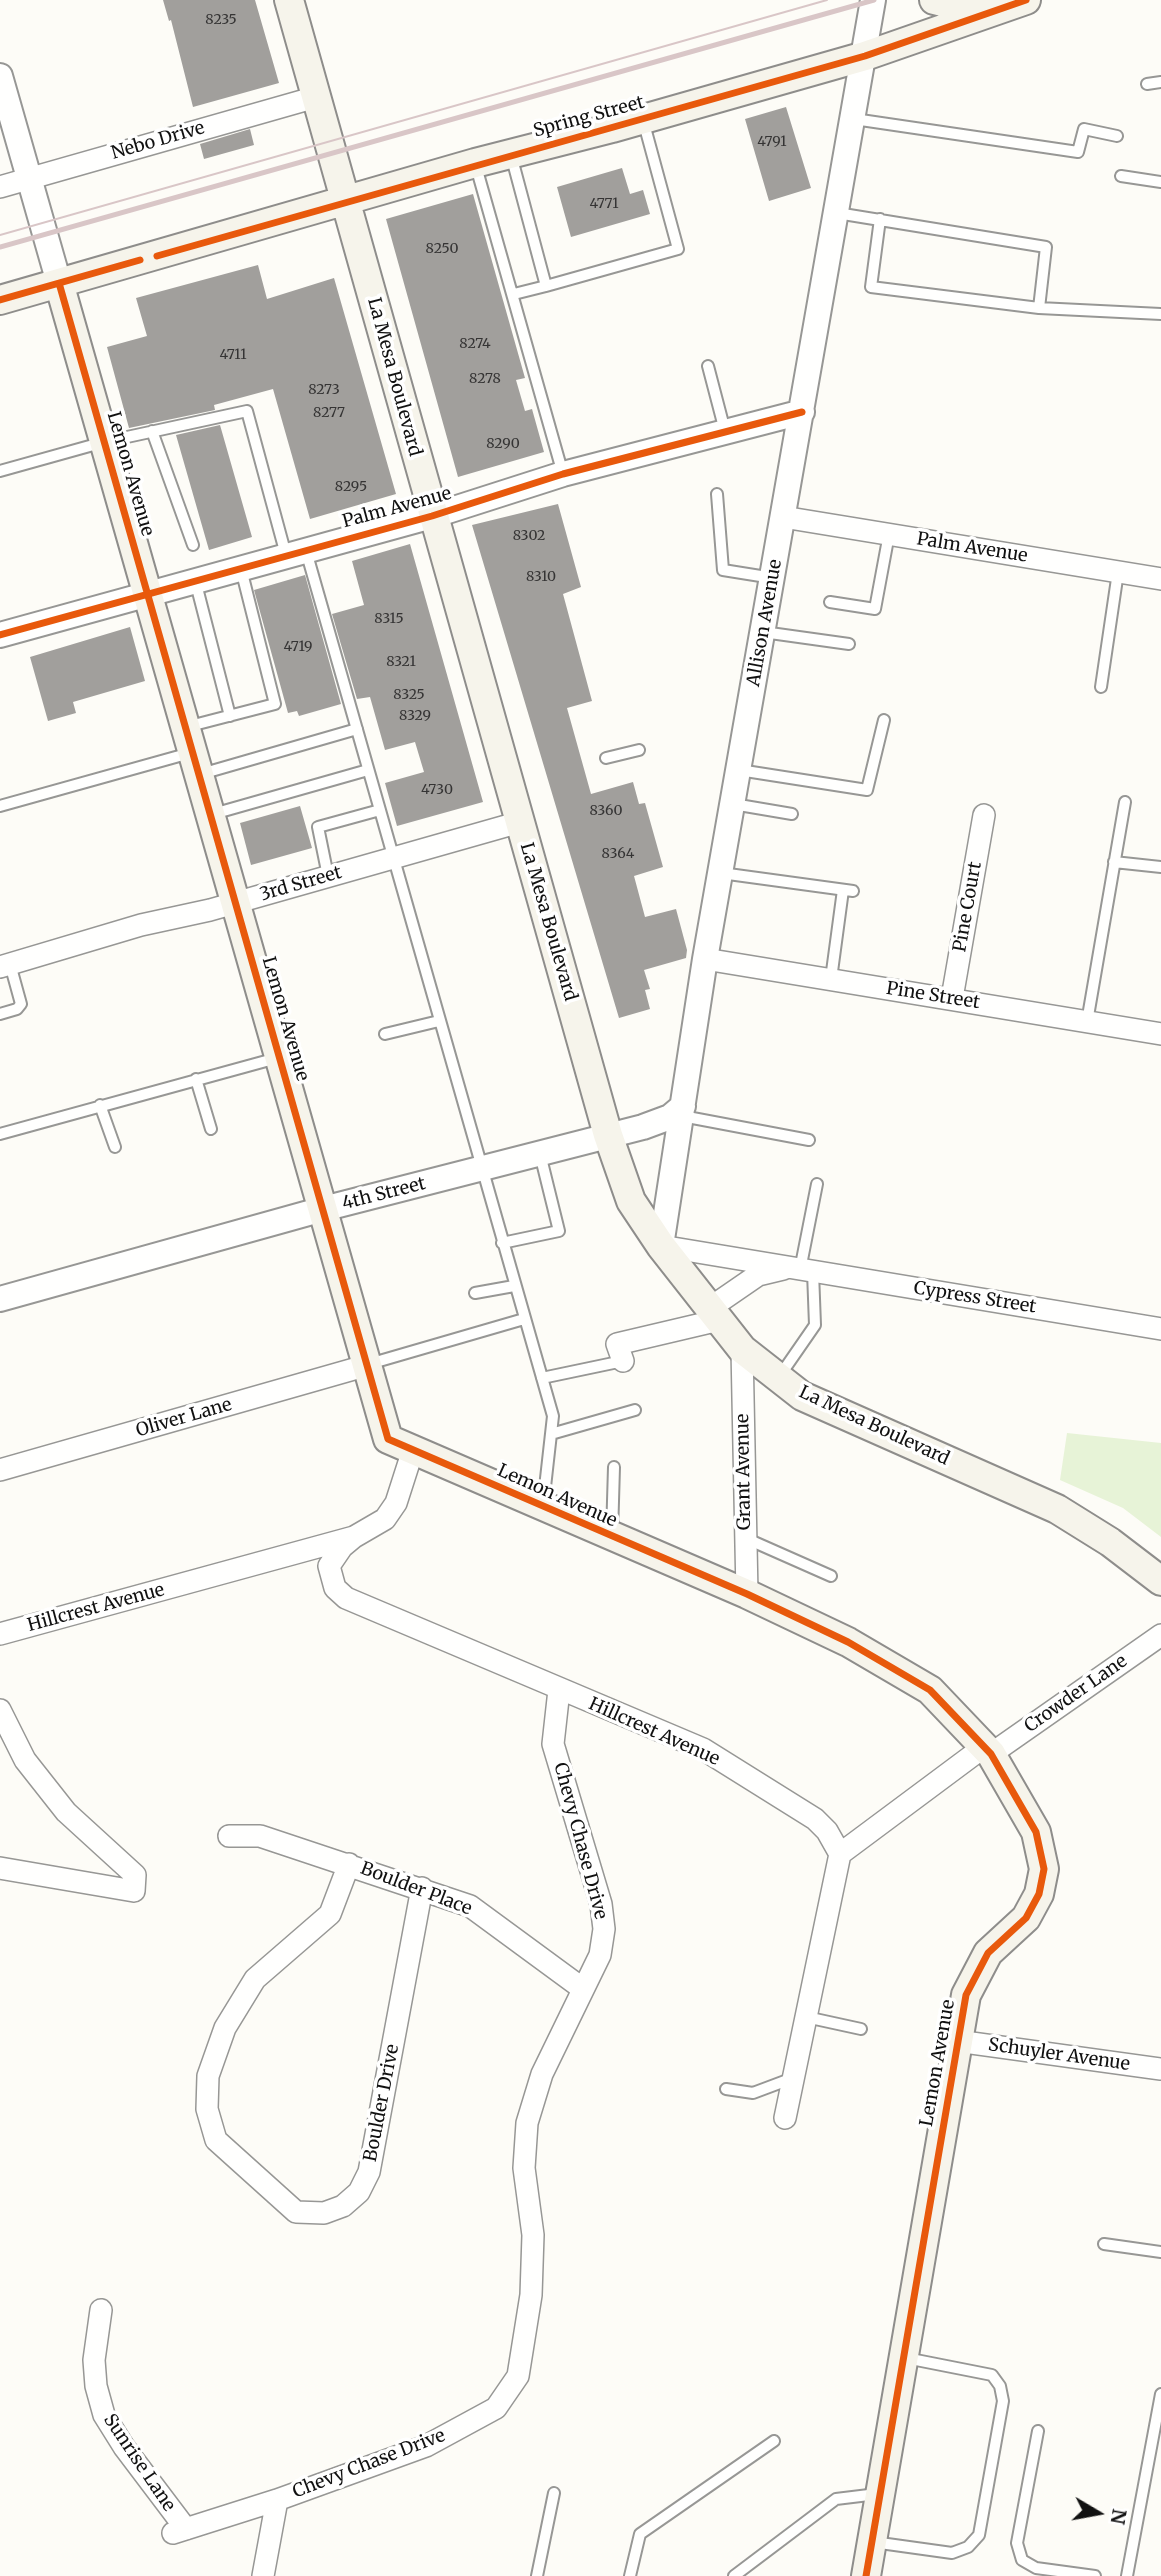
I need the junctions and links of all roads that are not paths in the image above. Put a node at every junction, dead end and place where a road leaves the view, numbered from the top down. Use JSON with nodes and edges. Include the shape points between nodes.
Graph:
{"nodes":[{"id":1,"x":289,"y":0,"type":"edge"},
{"id":2,"x":873,"y":0,"type":"edge"},
{"id":3,"x":934,"y":0,"type":"edge"},
{"id":4,"x":1026,"y":0,"type":"edge"},
{"id":5,"x":987,"y":13,"type":"junction"},
{"id":6,"x":864,"y":56,"type":"junction"},
{"id":7,"x":1,"y":82,"type":"edge"},
{"id":8,"x":1161,"y":82,"type":"edge"},
{"id":9,"x":1147,"y":84,"type":"dead end"},
{"id":10,"x":316,"y":97,"type":"junction"},
{"id":11,"x":642,"y":119,"type":"junction"},
{"id":12,"x":853,"y":119,"type":"junction"},
{"id":13,"x":1117,"y":136,"type":"dead end"},
{"id":14,"x":510,"y":155,"type":"junction"},
{"id":15,"x":475,"y":163,"type":"junction"},
{"id":16,"x":1121,"y":176,"type":"dead end"},
{"id":17,"x":29,"y":178,"type":"junction"},
{"id":18,"x":1161,"y":183,"type":"edge"},
{"id":19,"x":0,"y":187,"type":"edge"},
{"id":20,"x":347,"y":202,"type":"junction"},
{"id":21,"x":837,"y":213,"type":"junction"},
{"id":22,"x":880,"y":219,"type":"junction"},
{"id":23,"x":59,"y":283,"type":"junction"},
{"id":24,"x":546,"y":286,"type":"junction"},
{"id":25,"x":514,"y":294,"type":"junction"},
{"id":26,"x":0,"y":300,"type":"edge"},
{"id":27,"x":1039,"y":308,"type":"junction"},
{"id":28,"x":1161,"y":314,"type":"edge"},
{"id":29,"x":708,"y":366,"type":"dead end"},
{"id":30,"x":802,"y":412,"type":"junction"},
{"id":31,"x":152,"y":431,"type":"junction"},
{"id":32,"x":725,"y":432,"type":"junction"},
{"id":33,"x":104,"y":442,"type":"junction"},
{"id":34,"x":0,"y":471,"type":"edge"},
{"id":35,"x":563,"y":474,"type":"junction"},
{"id":36,"x":717,"y":494,"type":"dead end"},
{"id":37,"x":432,"y":516,"type":"junction"},
{"id":38,"x":783,"y":517,"type":"junction"},
{"id":39,"x":890,"y":534,"type":"junction"},
{"id":40,"x":192,"y":545,"type":"dead end"},
{"id":41,"x":296,"y":552,"type":"junction"},
{"id":42,"x":241,"y":567,"type":"junction"},
{"id":43,"x":1118,"y":572,"type":"junction"},
{"id":44,"x":773,"y":578,"type":"junction"},
{"id":45,"x":1161,"y":579,"type":"edge"},
{"id":46,"x":195,"y":580,"type":"junction"},
{"id":47,"x":148,"y":593,"type":"junction"},
{"id":48,"x":830,"y":602,"type":"dead end"},
{"id":49,"x":763,"y":632,"type":"junction"},
{"id":50,"x":0,"y":635,"type":"edge"},
{"id":51,"x":849,"y":644,"type":"dead end"},
{"id":52,"x":1101,"y":687,"type":"dead end"},
{"id":53,"x":230,"y":716,"type":"junction"},
{"id":54,"x":884,"y":720,"type":"dead end"},
{"id":55,"x":357,"y":729,"type":"junction"},
{"id":56,"x":192,"y":751,"type":"junction"},
{"id":57,"x":639,"y":751,"type":"dead end"},
{"id":58,"x":606,"y":758,"type":"dead end"},
{"id":59,"x":368,"y":770,"type":"junction"},
{"id":60,"x":739,"y":770,"type":"junction"},
{"id":61,"x":1125,"y":803,"type":"dead end"},
{"id":62,"x":733,"y":804,"type":"junction"},
{"id":63,"x":0,"y":806,"type":"edge"},
{"id":64,"x":380,"y":810,"type":"junction"},
{"id":65,"x":211,"y":814,"type":"junction"},
{"id":66,"x":792,"y":814,"type":"dead end"},
{"id":67,"x":984,"y":815,"type":"dead end"},
{"id":68,"x":520,"y":822,"type":"junction"},
{"id":69,"x":393,"y":858,"type":"junction"},
{"id":70,"x":1114,"y":862,"type":"junction"},
{"id":71,"x":1161,"y":867,"type":"edge"},
{"id":72,"x":721,"y":873,"type":"junction"},
{"id":73,"x":328,"y":876,"type":"junction"},
{"id":74,"x":236,"y":902,"type":"junction"},
{"id":75,"x":705,"y":959,"type":"junction"},
{"id":76,"x":5,"y":965,"type":"edge"},
{"id":77,"x":831,"y":979,"type":"junction"},
{"id":78,"x":952,"y":998,"type":"junction"},
{"id":79,"x":0,"y":1014,"type":"edge"},
{"id":80,"x":439,"y":1021,"type":"junction"},
{"id":81,"x":1087,"y":1021,"type":"junction"},
{"id":82,"x":385,"y":1034,"type":"dead end"},
{"id":83,"x":1161,"y":1034,"type":"edge"},
{"id":84,"x":280,"y":1057,"type":"junction"},
{"id":85,"x":196,"y":1079,"type":"junction"},
{"id":86,"x":100,"y":1105,"type":"junction"},
{"id":87,"x":682,"y":1111,"type":"junction"},
{"id":88,"x":211,"y":1129,"type":"dead end"},
{"id":89,"x":0,"y":1134,"type":"edge"},
{"id":90,"x":608,"y":1135,"type":"junction"},
{"id":91,"x":809,"y":1140,"type":"dead end"},
{"id":92,"x":115,"y":1147,"type":"dead end"},
{"id":93,"x":540,"y":1154,"type":"junction"},
{"id":94,"x":481,"y":1171,"type":"junction"},
{"id":95,"x":817,"y":1184,"type":"dead end"},
{"id":96,"x":323,"y":1209,"type":"junction"},
{"id":97,"x":502,"y":1243,"type":"junction"},
{"id":98,"x":661,"y":1247,"type":"junction"},
{"id":99,"x":801,"y":1270,"type":"junction"},
{"id":100,"x":514,"y":1286,"type":"junction"},
{"id":101,"x":475,"y":1293,"type":"dead end"},
{"id":102,"x":0,"y":1299,"type":"edge"},
{"id":103,"x":714,"y":1314,"type":"junction"},
{"id":104,"x":524,"y":1319,"type":"junction"},
{"id":105,"x":1161,"y":1329,"type":"edge"},
{"id":106,"x":742,"y":1349,"type":"junction"},
{"id":107,"x":623,"y":1361,"type":"joint"},
{"id":108,"x":368,"y":1365,"type":"junction"},
{"id":109,"x":542,"y":1378,"type":"junction"},
{"id":110,"x":779,"y":1378,"type":"junction"},
{"id":111,"x":635,"y":1410,"type":"dead end"},
{"id":112,"x":551,"y":1434,"type":"junction"},
{"id":113,"x":414,"y":1450,"type":"junction"},
{"id":114,"x":614,"y":1467,"type":"dead end"},
{"id":115,"x":0,"y":1470,"type":"edge"},
{"id":116,"x":542,"y":1507,"type":"junction"},
{"id":117,"x":354,"y":1537,"type":"junction"},
{"id":118,"x":612,"y":1537,"type":"junction"},
{"id":119,"x":746,"y":1538,"type":"junction"},
{"id":120,"x":831,"y":1576,"type":"dead end"},
{"id":121,"x":1161,"y":1581,"type":"edge"},
{"id":122,"x":747,"y":1594,"type":"junction"},
{"id":123,"x":0,"y":1634,"type":"edge"},
{"id":124,"x":1161,"y":1635,"type":"edge"},
{"id":125,"x":559,"y":1690,"type":"junction"},
{"id":126,"x":0,"y":1710,"type":"edge"},
{"id":127,"x":988,"y":1750,"type":"junction"},
{"id":128,"x":229,"y":1836,"type":"dead end"},
{"id":129,"x":840,"y":1854,"type":"junction"},
{"id":130,"x":349,"y":1864,"type":"junction"},
{"id":131,"x":0,"y":1868,"type":"edge"},
{"id":132,"x":422,"y":1888,"type":"junction"},
{"id":133,"x":583,"y":1989,"type":"junction"},
{"id":134,"x":806,"y":2017,"type":"junction"},
{"id":135,"x":860,"y":2029,"type":"dead end"},
{"id":136,"x":957,"y":2041,"type":"junction"},
{"id":137,"x":1161,"y":2069,"type":"edge"},
{"id":138,"x":793,"y":2078,"type":"junction"},
{"id":139,"x":726,"y":2089,"type":"dead end"},
{"id":140,"x":785,"y":2119,"type":"dead end"},
{"id":141,"x":1104,"y":2244,"type":"dead end"},
{"id":142,"x":1161,"y":2252,"type":"edge"},
{"id":143,"x":101,"y":2310,"type":"dead end"},
{"id":144,"x":903,"y":2357,"type":"junction"},
{"id":145,"x":1161,"y":2394,"type":"edge"},
{"id":146,"x":1038,"y":2431,"type":"dead end"},
{"id":147,"x":774,"y":2441,"type":"dead end"},
{"id":148,"x":554,"y":2493,"type":"dead end"},
{"id":149,"x":880,"y":2494,"type":"junction"},
{"id":150,"x":277,"y":2500,"type":"junction"},
{"id":151,"x":872,"y":2542,"type":"junction"},
{"id":152,"x":263,"y":2576,"type":"edge"},
{"id":153,"x":537,"y":2576,"type":"edge"},
{"id":154,"x":630,"y":2576,"type":"edge"},
{"id":155,"x":734,"y":2576,"type":"edge"},
{"id":156,"x":866,"y":2576,"type":"edge"},
{"id":157,"x":1095,"y":2576,"type":"edge"},
{"id":158,"x":1127,"y":2576,"type":"edge"}],
"edges":[{"from":1,"to":10,"type":"main road","name":"La Mesa Boulevard"},
{"from":2,"to":6,"type":"street","name":"Allison Avenue"},
{"from":3,"to":5,"type":"main road"},
{"from":4,"to":5,"type":"main road","name":"Spring Street"},
{"from":5,"to":6,"type":"main road","name":"Spring Street"},
{"from":6,"to":11,"type":"main road","name":"Spring Street"},
{"from":6,"to":12,"type":"street","name":"Allison Avenue"},
{"from":7,"to":17,"type":"street","name":"Lemon Avenue"},
{"from":8,"to":9,"type":"lane"},
{"from":10,"to":17,"type":"street","name":"Nebo Drive"},
{"from":10,"to":20,"type":"main road","name":"La Mesa Boulevard"},
{"from":11,"to":14,"type":"main road","name":"Spring Street"},
{"from":11,"to":24,"type":"lane","via":[[678,249]]},
{"from":12,"to":13,"type":"lane","via":[[1078,152],[1084,130]]},
{"from":12,"to":21,"type":"street","name":"Allison Avenue"},
{"from":14,"to":15,"type":"main road","name":"Spring Street"},
{"from":14,"to":24,"type":"lane"},
{"from":15,"to":20,"type":"main road","name":"Spring Street"},
{"from":15,"to":25,"type":"lane"},
{"from":16,"to":18,"type":"lane"},
{"from":17,"to":19,"type":"street","name":"Nebo Drive"},
{"from":17,"to":23,"type":"street","name":"Lemon Avenue"},
{"from":20,"to":23,"type":"main road","name":"Spring Street"},
{"from":20,"to":37,"type":"main road","name":"La Mesa Boulevard"},
{"from":21,"to":22,"type":"lane"},
{"from":21,"to":30,"type":"street","name":"Allison Avenue"},
{"from":22,"to":27,"type":"lane","via":[[1046,247]]},
{"from":22,"to":27,"type":"lane","via":[[871,287]]},
{"from":23,"to":26,"type":"main road","name":"Spring Street"},
{"from":23,"to":33,"type":"main road","name":"Lemon Avenue"},
{"from":24,"to":25,"type":"lane"},
{"from":25,"to":35,"type":"lane"},
{"from":27,"to":28,"type":"lane"},
{"from":29,"to":32,"type":"lane"},
{"from":30,"to":32,"type":"street","name":"Palm Avenue"},
{"from":30,"to":38,"type":"street","name":"Allison Avenue"},
{"from":31,"to":33,"type":"lane"},
{"from":31,"to":40,"type":"lane"},
{"from":31,"to":41,"type":"lane","via":[[247,411]]},
{"from":32,"to":35,"type":"street","name":"Palm Avenue"},
{"from":33,"to":34,"type":"lane"},
{"from":33,"to":47,"type":"main road","name":"Lemon Avenue"},
{"from":35,"to":37,"type":"street","name":"Palm Avenue"},
{"from":36,"to":44,"type":"lane","via":[[723,570]]},
{"from":37,"to":41,"type":"street","name":"Palm Avenue"},
{"from":37,"to":68,"type":"main road","name":"La Mesa Boulevard"},
{"from":38,"to":39,"type":"street","name":"Palm Avenue"},
{"from":38,"to":44,"type":"street","name":"Allison Avenue"},
{"from":39,"to":43,"type":"street","name":"Palm Avenue"},
{"from":39,"to":48,"type":"lane","via":[[875,609]]},
{"from":41,"to":42,"type":"street","name":"Palm Avenue"},
{"from":41,"to":55,"type":"lane"},
{"from":42,"to":46,"type":"street","name":"Palm Avenue"},
{"from":42,"to":53,"type":"lane","via":[[275,704]]},
{"from":43,"to":45,"type":"street","name":"Palm Avenue"},
{"from":43,"to":52,"type":"lane"},
{"from":44,"to":49,"type":"street","name":"Allison Avenue"},
{"from":46,"to":47,"type":"street","name":"Palm Avenue"},
{"from":46,"to":53,"type":"lane"},
{"from":47,"to":50,"type":"street","name":"Palm Avenue"},
{"from":47,"to":56,"type":"main road","name":"Lemon Avenue"},
{"from":49,"to":51,"type":"lane"},
{"from":49,"to":60,"type":"street","name":"Allison Avenue"},
{"from":53,"to":56,"type":"lane"},
{"from":54,"to":60,"type":"lane","via":[[867,790]]},
{"from":55,"to":56,"type":"lane"},
{"from":55,"to":59,"type":"lane"},
{"from":56,"to":63,"type":"lane"},
{"from":56,"to":65,"type":"main road","name":"Lemon Avenue"},
{"from":57,"to":58,"type":"lane"},
{"from":59,"to":64,"type":"lane"},
{"from":59,"to":65,"type":"lane"},
{"from":60,"to":62,"type":"street","name":"Allison Avenue"},
{"from":61,"to":70,"type":"lane"},
{"from":62,"to":66,"type":"lane"},
{"from":62,"to":72,"type":"street","name":"Allison Avenue"},
{"from":64,"to":69,"type":"lane"},
{"from":64,"to":73,"type":"lane","via":[[318,827]]},
{"from":65,"to":74,"type":"main road","name":"Lemon Avenue"},
{"from":67,"to":78,"type":"street","name":"Pine Court"},
{"from":68,"to":69,"type":"street","name":"3rd Street"},
{"from":68,"to":90,"type":"main road","name":"La Mesa Boulevard"},
{"from":69,"to":73,"type":"street","name":"3rd Street"},
{"from":69,"to":80,"type":"lane"},
{"from":70,"to":71,"type":"lane"},
{"from":70,"to":81,"type":"lane"},
{"from":72,"to":75,"type":"street","name":"Allison Avenue"},
{"from":72,"to":77,"type":"lane","via":[[848,891]]},
{"from":73,"to":74,"type":"street","name":"3rd Street"},
{"from":74,"to":76,"type":"street","name":"3rd Street"},
{"from":74,"to":84,"type":"main road","name":"Lemon Avenue"},
{"from":75,"to":77,"type":"street","name":"Pine Street"},
{"from":75,"to":87,"type":"street","name":"Allison Avenue"},
{"from":76,"to":79,"type":"lane","via":[[21,1004]]},
{"from":77,"to":78,"type":"street","name":"Pine Street"},
{"from":78,"to":81,"type":"street","name":"Pine Street"},
{"from":80,"to":82,"type":"lane"},
{"from":80,"to":94,"type":"lane"},
{"from":81,"to":83,"type":"street","name":"Pine Street"},
{"from":84,"to":85,"type":"lane"},
{"from":84,"to":96,"type":"main road","name":"Lemon Avenue"},
{"from":85,"to":86,"type":"lane"},
{"from":85,"to":88,"type":"lane"},
{"from":86,"to":89,"type":"lane"},
{"from":86,"to":92,"type":"lane"},
{"from":87,"to":90,"type":"street","name":"4th Street"},
{"from":87,"to":91,"type":"lane"},
{"from":87,"to":98,"type":"street","name":"Allison Avenue"},
{"from":90,"to":93,"type":"street","name":"4th Street"},
{"from":90,"to":98,"type":"main road","name":"La Mesa Boulevard","via":[[631,1201]]},
{"from":93,"to":94,"type":"street","name":"4th Street"},
{"from":93,"to":97,"type":"lane","via":[[559,1231]]},
{"from":94,"to":96,"type":"street","name":"4th Street"},
{"from":94,"to":97,"type":"lane"},
{"from":95,"to":99,"type":"lane"},
{"from":96,"to":102,"type":"street","name":"4th Street"},
{"from":96,"to":108,"type":"main road","name":"Lemon Avenue"},
{"from":97,"to":100,"type":"lane"},
{"from":98,"to":99,"type":"street","name":"Cypress Street"},
{"from":98,"to":103,"type":"main road","name":"La Mesa Boulevard"},
{"from":99,"to":103,"type":"street","name":"Cypress Street","via":[[758,1275]]},
{"from":99,"to":105,"type":"street","name":"Cypress Street"},
{"from":99,"to":110,"type":"lane","via":[[815,1325]]},
{"from":100,"to":101,"type":"lane"},
{"from":100,"to":104,"type":"lane"},
{"from":103,"to":106,"type":"main road","name":"La Mesa Boulevard"},
{"from":103,"to":107,"type":"street","via":[[617,1344]]},
{"from":104,"to":108,"type":"lane"},
{"from":104,"to":109,"type":"lane"},
{"from":106,"to":110,"type":"main road","name":"La Mesa Boulevard"},
{"from":106,"to":119,"type":"street","name":"Grant Avenue"},
{"from":107,"to":109,"type":"lane"},
{"from":108,"to":113,"type":"main road","name":"Lemon Avenue","via":[[388,1439]]},
{"from":108,"to":115,"type":"street","name":"Oliver Lane"},
{"from":109,"to":112,"type":"lane","via":[[553,1416]]},
{"from":110,"to":121,"type":"main road","name":"La Mesa Boulevard","via":[[802,1396],[1056,1509]]},
{"from":111,"to":112,"type":"lane"},
{"from":112,"to":116,"type":"lane"},
{"from":113,"to":116,"type":"main road","name":"Lemon Avenue"},
{"from":113,"to":117,"type":"street","name":"Hillcrest Avenue","via":[[391,1511]]},
{"from":114,"to":118,"type":"lane"},
{"from":116,"to":118,"type":"main road","name":"Lemon Avenue"},
{"from":117,"to":123,"type":"street","name":"Hillcrest Avenue"},
{"from":117,"to":125,"type":"street","name":"Hillcrest Avenue","via":[[329,1566],[331,1581],[340,1594]]},
{"from":118,"to":122,"type":"main road","name":"Lemon Avenue"},
{"from":119,"to":120,"type":"lane"},
{"from":119,"to":122,"type":"street","name":"Grant Avenue"},
{"from":122,"to":127,"type":"main road","name":"Lemon Avenue","via":[[848,1642],[930,1690]]},
{"from":124,"to":127,"type":"street","name":"Crowder Lane"},
{"from":125,"to":129,"type":"street","name":"Hillcrest Avenue","via":[[703,1749],[815,1819]]},
{"from":125,"to":133,"type":"street","name":"Chevy Chase Drive","via":[[553,1744],[604,1916],[600,1955]]},
{"from":126,"to":131,"type":"street","via":[[24,1760],[66,1812],[135,1875],[134,1891]]},
{"from":127,"to":129,"type":"street","name":"Crowder Lane"},
{"from":127,"to":136,"type":"main road","name":"Lemon Avenue","via":[[1036,1832],[1044,1869],[1034,1907],[988,1953],[971,1980]]},
{"from":128,"to":130,"type":"street","name":"Boulder Place","via":[[260,1836]]},
{"from":129,"to":134,"type":"street"},
{"from":130,"to":132,"type":"street","name":"Boulder Place"},
{"from":130,"to":132,"type":"street","name":"Boulder Drive","via":[[330,1913],[255,1979],[225,2028],[208,2076],[208,2109],[216,2140],[296,2211],[324,2213],[343,2206],[359,2192],[369,2172]]},
{"from":132,"to":133,"type":"street","name":"Boulder Place","via":[[470,1906]]},
{"from":133,"to":150,"type":"street","name":"Chevy Chase Drive","via":[[542,2074],[527,2123],[524,2168],[533,2235],[531,2295],[518,2376],[496,2408],[426,2445]]},
{"from":134,"to":135,"type":"lane"},
{"from":134,"to":138,"type":"street"},
{"from":136,"to":137,"type":"street","name":"Schuyler Avenue"},
{"from":136,"to":144,"type":"main road","name":"Lemon Avenue"},
{"from":138,"to":139,"type":"lane","via":[[753,2093]]},
{"from":138,"to":140,"type":"street"},
{"from":141,"to":142,"type":"lane"},
{"from":143,"to":150,"type":"street","name":"Sunrise Lane","via":[[94,2360],[104,2415],[178,2532]]},
{"from":144,"to":149,"type":"main road","name":"Lemon Avenue"},
{"from":144,"to":151,"type":"lane","via":[[992,2375],[1003,2401],[979,2535],[968,2547],[952,2553]]},
{"from":145,"to":158,"type":"lane"},
{"from":146,"to":157,"type":"lane","via":[[1017,2543],[1022,2560],[1036,2568]]},
{"from":147,"to":154,"type":"lane","via":[[640,2534]]},
{"from":148,"to":153,"type":"lane"},
{"from":149,"to":151,"type":"main road","name":"Lemon Avenue"},
{"from":149,"to":155,"type":"lane","via":[[836,2499]]},
{"from":150,"to":152,"type":"street","name":"Chevy Chase Drive"},
{"from":151,"to":156,"type":"main road","name":"Lemon Avenue"}]}
